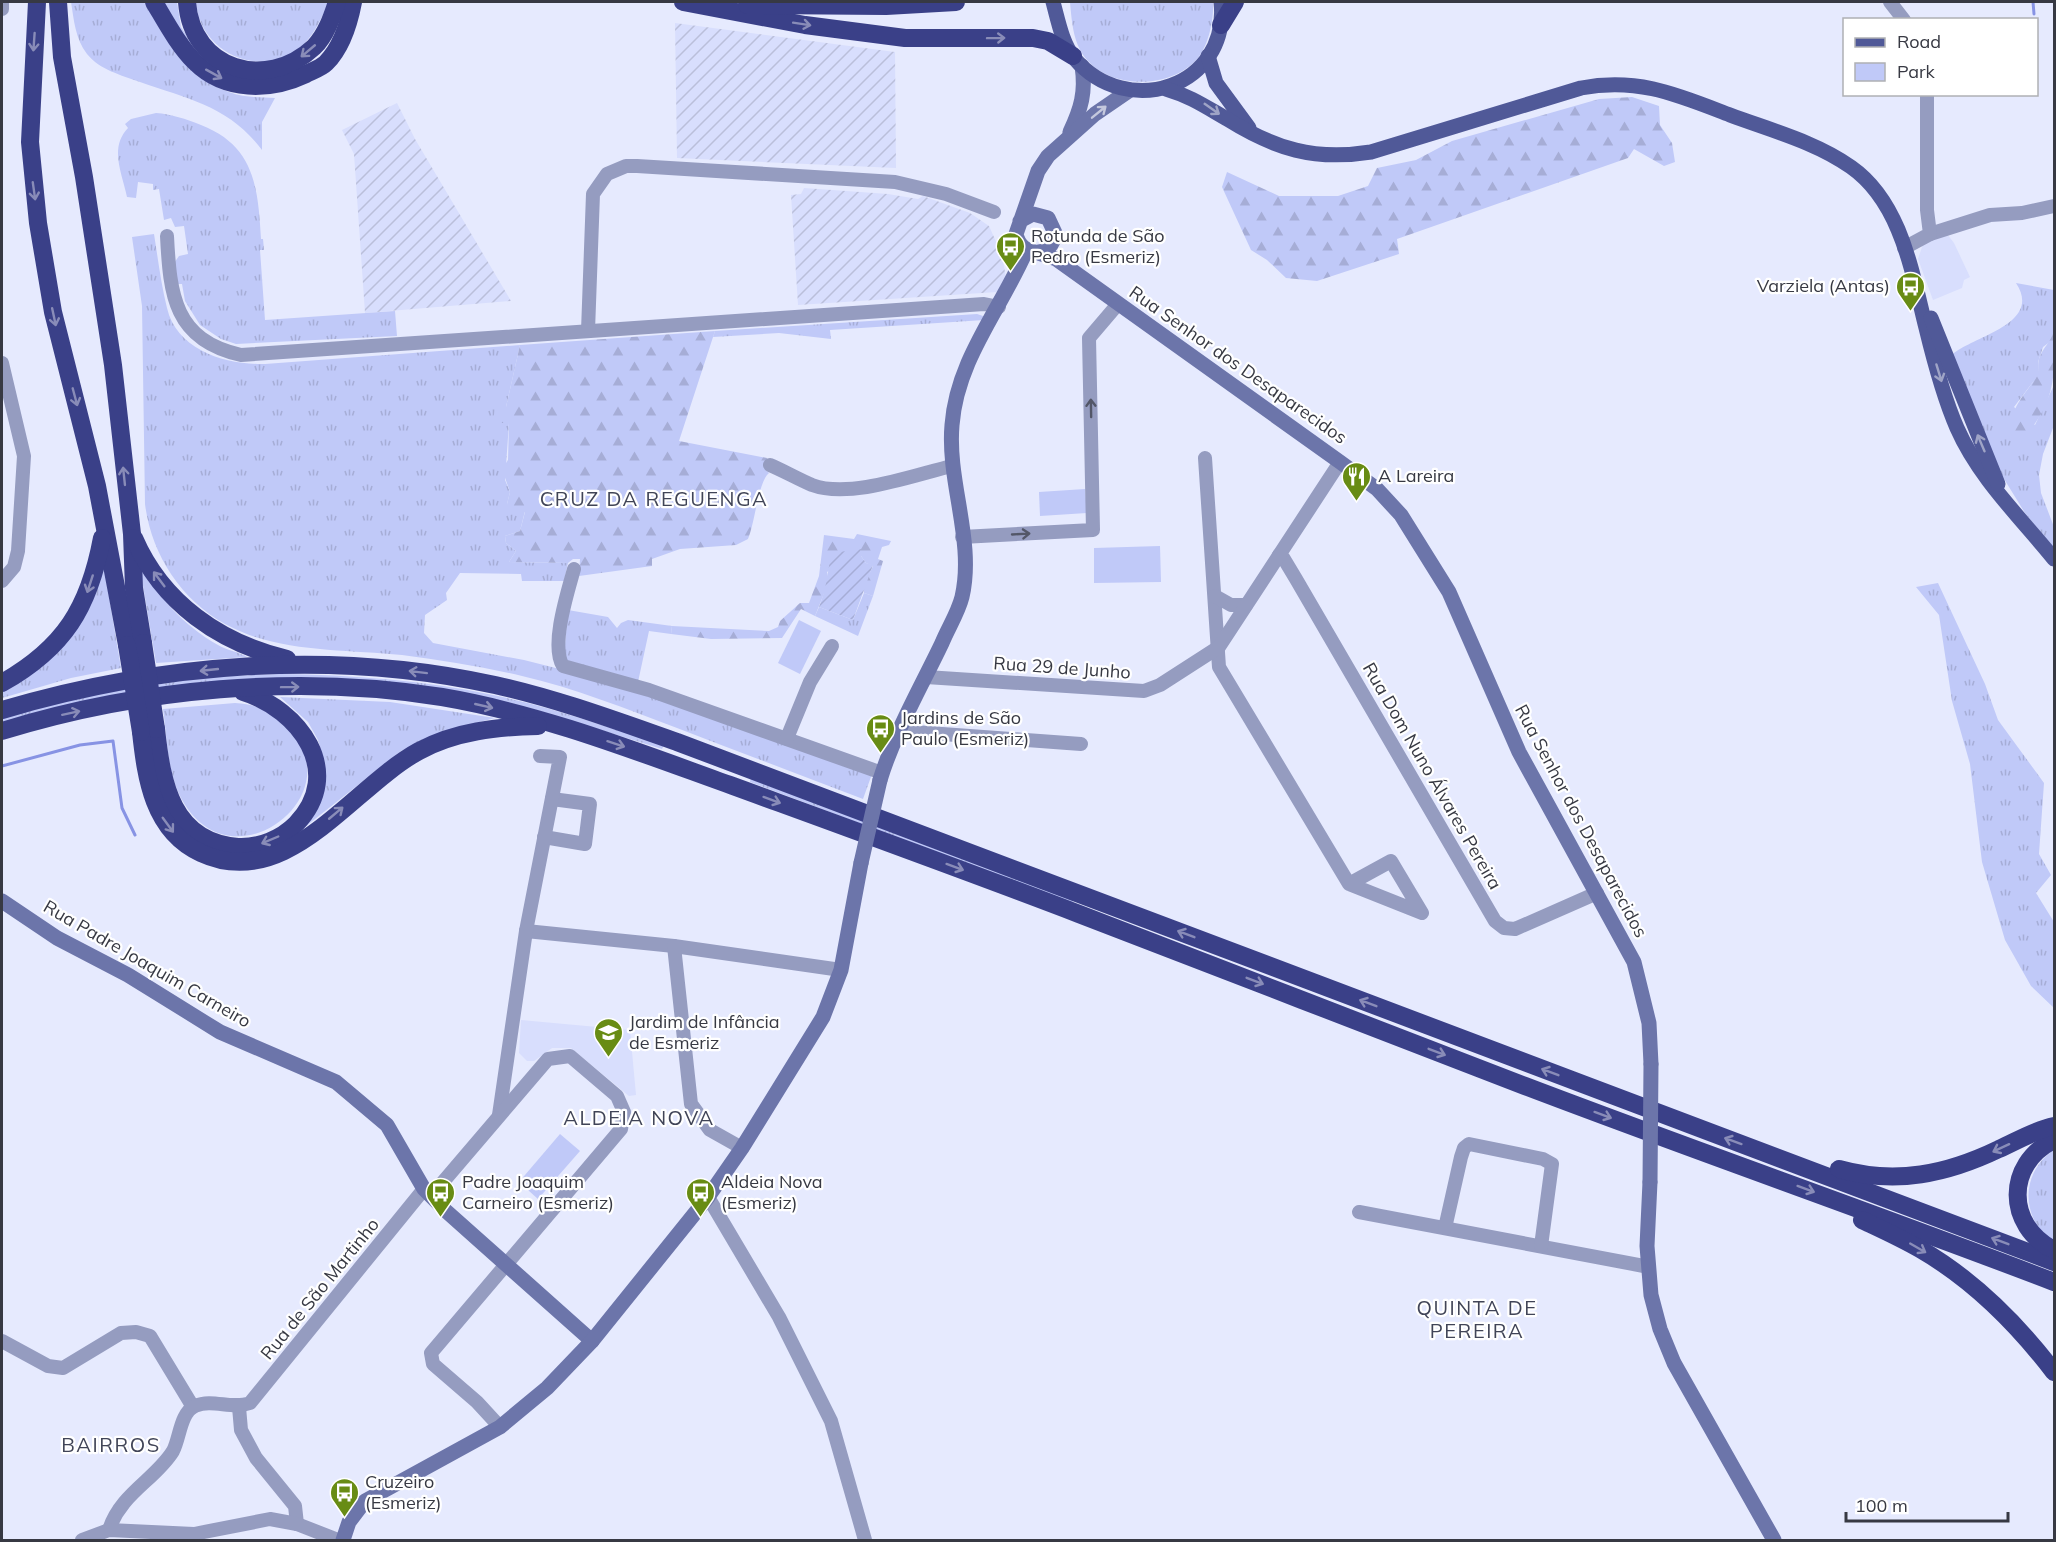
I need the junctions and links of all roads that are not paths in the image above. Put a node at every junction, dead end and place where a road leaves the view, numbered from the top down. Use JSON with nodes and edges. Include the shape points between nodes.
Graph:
{"nodes":[{"id":1,"x":2,"y":2,"type":"edge"},
{"id":2,"x":37,"y":2,"type":"edge"},
{"id":3,"x":58,"y":2,"type":"edge"},
{"id":4,"x":154,"y":2,"type":"edge"},
{"id":5,"x":187,"y":2,"type":"edge"},
{"id":6,"x":337,"y":2,"type":"edge"},
{"id":7,"x":353,"y":2,"type":"edge"},
{"id":8,"x":682,"y":2,"type":"edge"},
{"id":9,"x":697,"y":2,"type":"edge"},
{"id":10,"x":956,"y":2,"type":"edge"},
{"id":11,"x":1053,"y":2,"type":"edge"},
{"id":12,"x":1221,"y":2,"type":"edge"},
{"id":13,"x":1235,"y":2,"type":"edge"},
{"id":14,"x":1890,"y":2,"type":"edge"},
{"id":15,"x":2,"y":9,"type":"edge"},
{"id":16,"x":1902,"y":18,"type":"edge"},
{"id":17,"x":1221,"y":25,"type":"junction"},
{"id":18,"x":1208,"y":56,"type":"junction"},
{"id":19,"x":1077,"y":61,"type":"junction"},
{"id":20,"x":1166,"y":89,"type":"junction"},
{"id":21,"x":1130,"y":90,"type":"junction"},
{"id":22,"x":1927,"y":96,"type":"edge"},
{"id":23,"x":1255,"y":134,"type":"junction"},
{"id":24,"x":1069,"y":136,"type":"junction"},
{"id":25,"x":1032,"y":187,"type":"junction"},
{"id":26,"x":2055,"y":206,"type":"edge"},
{"id":27,"x":994,"y":212,"type":"dead end"},
{"id":28,"x":1048,"y":218,"type":"junction"},
{"id":29,"x":1020,"y":221,"type":"junction"},
{"id":30,"x":1930,"y":234,"type":"junction"},
{"id":31,"x":166,"y":236,"type":"dead end"},
{"id":32,"x":1054,"y":238,"type":"junction"},
{"id":33,"x":1904,"y":248,"type":"junction"},
{"id":34,"x":1032,"y":252,"type":"junction"},
{"id":35,"x":1077,"y":277,"type":"junction"},
{"id":36,"x":1118,"y":304,"type":"junction"},
{"id":37,"x":999,"y":307,"type":"junction"},
{"id":38,"x":588,"y":331,"type":"junction"},
{"id":39,"x":2,"y":363,"type":"edge"},
{"id":40,"x":1204,"y":458,"type":"dead end"},
{"id":41,"x":1340,"y":462,"type":"junction"},
{"id":42,"x":770,"y":465,"type":"dead end"},
{"id":43,"x":952,"y":465,"type":"junction"},
{"id":44,"x":104,"y":528,"type":"junction"},
{"id":45,"x":132,"y":534,"type":"junction"},
{"id":46,"x":962,"y":537,"type":"junction"},
{"id":47,"x":1279,"y":555,"type":"junction"},
{"id":48,"x":2055,"y":559,"type":"edge"},
{"id":49,"x":574,"y":569,"type":"dead end"},
{"id":50,"x":2,"y":581,"type":"edge"},
{"id":51,"x":1215,"y":596,"type":"junction"},
{"id":52,"x":1246,"y":605,"type":"junction"},
{"id":53,"x":135,"y":644,"type":"junction"},
{"id":54,"x":832,"y":646,"type":"dead end"},
{"id":55,"x":1219,"y":647,"type":"junction"},
{"id":56,"x":309,"y":664,"type":"junction"},
{"id":57,"x":926,"y":677,"type":"junction"},
{"id":58,"x":2,"y":683,"type":"edge"},
{"id":59,"x":232,"y":690,"type":"junction"},
{"id":60,"x":2,"y":710,"type":"edge"},
{"id":61,"x":560,"y":727,"type":"junction"},
{"id":62,"x":2,"y":730,"type":"edge"},
{"id":63,"x":148,"y":731,"type":"junction"},
{"id":64,"x":901,"y":731,"type":"junction"},
{"id":65,"x":787,"y":738,"type":"junction"},
{"id":66,"x":1081,"y":744,"type":"dead end"},
{"id":67,"x":540,"y":756,"type":"dead end"},
{"id":68,"x":881,"y":777,"type":"junction"},
{"id":69,"x":552,"y":799,"type":"junction"},
{"id":70,"x":544,"y":837,"type":"junction"},
{"id":71,"x":1349,"y":884,"type":"junction"},
{"id":72,"x":1597,"y":893,"type":"junction"},
{"id":73,"x":2,"y":901,"type":"edge"},
{"id":74,"x":526,"y":932,"type":"junction"},
{"id":75,"x":674,"y":946,"type":"junction"},
{"id":76,"x":841,"y":970,"type":"junction"},
{"id":77,"x":499,"y":1115,"type":"junction"},
{"id":78,"x":2055,"y":1126,"type":"edge"},
{"id":79,"x":2055,"y":1140,"type":"edge"},
{"id":80,"x":742,"y":1148,"type":"junction"},
{"id":81,"x":1788,"y":1161,"type":"junction"},
{"id":82,"x":428,"y":1193,"type":"junction"},
{"id":83,"x":708,"y":1197,"type":"junction"},
{"id":84,"x":1833,"y":1198,"type":"junction"},
{"id":85,"x":1359,"y":1212,"type":"dead end"},
{"id":86,"x":1445,"y":1228,"type":"junction"},
{"id":87,"x":1541,"y":1246,"type":"junction"},
{"id":88,"x":2055,"y":1250,"type":"edge"},
{"id":89,"x":2055,"y":1262,"type":"edge"},
{"id":90,"x":506,"y":1265,"type":"junction"},
{"id":91,"x":1649,"y":1267,"type":"junction"},
{"id":92,"x":2055,"y":1282,"type":"edge"},
{"id":93,"x":2,"y":1341,"type":"edge"},
{"id":94,"x":592,"y":1341,"type":"junction"},
{"id":95,"x":2055,"y":1372,"type":"edge"},
{"id":96,"x":193,"y":1407,"type":"junction"},
{"id":97,"x":239,"y":1407,"type":"junction"},
{"id":98,"x":500,"y":1427,"type":"junction"},
{"id":99,"x":297,"y":1524,"type":"junction"},
{"id":100,"x":109,"y":1530,"type":"junction"},
{"id":101,"x":82,"y":1540,"type":"edge"},
{"id":102,"x":338,"y":1540,"type":"edge"},
{"id":103,"x":343,"y":1540,"type":"edge"},
{"id":104,"x":865,"y":1540,"type":"edge"},
{"id":105,"x":1774,"y":1540,"type":"edge"}],
"edges":[{"from":1,"to":15,"type":"street"},
{"from":2,"to":44,"type":"highway","one_way":true,"via":[[30,117],[32,182],[51,304]]},
{"from":45,"to":3,"type":"highway","one_way":true,"via":[[109,339],[62,57]]},
{"from":4,"to":7,"type":"highway","one_way":true,"via":[[196,63],[231,83],[251,87],[290,81],[324,65],[344,36]]},
{"from":6,"to":5,"type":"highway","one_way":true,"via":[[315,45],[296,61],[269,70],[234,66],[208,53],[195,35]]},
{"from":8,"to":19,"type":"highway","one_way":true,"via":[[805,25],[905,38],[1033,38],[1048,41]]},
{"from":9,"to":10,"type":"highway","via":[[813,7]]},
{"from":11,"to":19,"type":"main road"},
{"from":12,"to":17,"type":"main road"},
{"from":13,"to":17,"type":"highway"},
{"from":14,"to":16,"type":"street"},
{"from":17,"to":18,"type":"main road"},
{"from":18,"to":20,"type":"main road","via":[[1192,75]]},
{"from":18,"to":23,"type":"main road","via":[[1216,84]]},
{"from":19,"to":21,"type":"main road","via":[[1106,84]]},
{"from":19,"to":24,"type":"street","via":[[1085,85],[1083,105]]},
{"from":20,"to":21,"type":"main road"},
{"from":20,"to":23,"type":"main road","one_way":true,"via":[[1202,102]]},
{"from":24,"to":21,"type":"street","one_way":true},
{"from":22,"to":30,"type":"street"},
{"from":23,"to":33,"type":"main road","via":[[1303,153],[1353,155],[1581,88],[1638,84],[1699,103],[1839,159],[1878,193]]},
{"from":24,"to":25,"type":"street","via":[[1048,156]]},
{"from":25,"to":28,"type":"street"},
{"from":25,"to":29,"type":"street"},
{"from":26,"to":30,"type":"street","via":[[1990,215]]},
{"from":27,"to":38,"type":"street","via":[[946,194],[895,182],[637,166],[616,169],[599,182],[591,204]]},
{"from":28,"to":29,"type":"street","via":[[1034,214]]},
{"from":28,"to":32,"type":"street"},
{"from":29,"to":34,"type":"street","via":[[1017,241]]},
{"from":30,"to":33,"type":"street"},
{"from":31,"to":38,"type":"street","via":[[171,291],[183,319],[206,342],[227,352],[272,354]]},
{"from":32,"to":34,"type":"street","via":[[1051,245]]},
{"from":32,"to":35,"type":"street","name":"Rua Senhor dos Desaparecidos"},
{"from":33,"to":48,"type":"main road","via":[[1957,427],[1980,470]]},
{"from":34,"to":35,"type":"street","name":"Rua Senhor dos Desaparecidos","via":[[1056,260]]},
{"from":34,"to":37,"type":"street"},
{"from":35,"to":36,"type":"street","name":"Rua Senhor dos Desaparecidos"},
{"from":36,"to":41,"type":"street","name":"Rua Senhor dos Desaparecidos"},
{"from":46,"to":36,"type":"street","one_way":true,"via":[[1093,530],[1089,338]]},
{"from":37,"to":38,"type":"street","via":[[984,304]]},
{"from":37,"to":43,"type":"street","via":[[980,334],[964,368],[952,424]]},
{"from":39,"to":50,"type":"street","via":[[24,456],[18,550],[14,567]]},
{"from":40,"to":51,"type":"street"},
{"from":41,"to":47,"type":"street"},
{"from":41,"to":72,"type":"street","name":"Rua Senhor dos Desaparecidos","via":[[1377,489],[1401,515],[1449,592],[1518,752]]},
{"from":42,"to":43,"type":"street","via":[[829,489],[876,484]]},
{"from":43,"to":46,"type":"street"},
{"from":44,"to":53,"type":"highway"},
{"from":44,"to":58,"type":"highway","one_way":true,"via":[[91,584],[74,620],[49,651]]},
{"from":45,"to":53,"type":"highway"},
{"from":56,"to":45,"type":"highway","one_way":true,"via":[[247,647],[203,624],[170,594]]},
{"from":46,"to":57,"type":"street","via":[[966,579],[962,600]]},
{"from":47,"to":52,"type":"street"},
{"from":47,"to":72,"type":"street","name":"Rua Dom Nuno Álvares Pereira","via":[[1495,921],[1504,928],[1515,929]]},
{"from":49,"to":65,"type":"street","via":[[561,625],[563,666],[649,690]]},
{"from":51,"to":52,"type":"street","via":[[1232,605]]},
{"from":51,"to":55,"type":"street"},
{"from":52,"to":55,"type":"street"},
{"from":53,"to":63,"type":"highway","bridge":true},
{"from":54,"to":65,"type":"street","via":[[810,682]]},
{"from":55,"to":57,"type":"street","name":"Rua 29 de Junho","via":[[1144,691]]},
{"from":55,"to":71,"type":"street","via":[[1219,667]]},
{"from":56,"to":60,"type":"highway","one_way":true,"via":[[157,675],[71,691]]},
{"from":81,"to":56,"type":"highway","one_way":true,"via":[[598,714],[468,680],[397,669]]},
{"from":57,"to":64,"type":"street"},
{"from":59,"to":61,"type":"highway","one_way":true,"via":[[312,687],[400,692],[467,702]]},
{"from":62,"to":59,"type":"highway","one_way":true,"via":[[123,703]]},
{"from":59,"to":63,"type":"highway","one_way":true,"via":[[261,698],[280,710],[297,724],[312,750],[316,777],[312,796],[297,823],[278,837],[254,846],[231,846],[211,841],[188,826],[167,792]]},
{"from":63,"to":61,"type":"highway","one_way":true,"via":[[151,790],[168,826],[197,851],[215,859],[240,862],[269,858],[296,845],[382,775],[431,745],[490,729]]},
{"from":61,"to":84,"type":"highway","one_way":true,"via":[[672,763],[949,865],[1529,1088]]},
{"from":64,"to":66,"type":"street"},
{"from":64,"to":68,"type":"street"},
{"from":65,"to":68,"type":"street"},
{"from":67,"to":69,"type":"street","via":[[560,757]]},
{"from":68,"to":76,"type":"street","bridge":true},
{"from":69,"to":70,"type":"street"},
{"from":69,"to":70,"type":"street","via":[[590,804],[585,844]]},
{"from":70,"to":74,"type":"street"},
{"from":71,"to":71,"type":"street","via":[[1412,909],[1422,913],[1391,861]]},
{"from":72,"to":91,"type":"street","name":"Rua Senhor dos Desaparecidos","bridge":true,"via":[[1640,978],[1649,1023]]},
{"from":73,"to":82,"type":"street","name":"Rua Padre Joaquim Carneiro","via":[[57,938],[128,975],[220,1032],[336,1082],[387,1125]]},
{"from":74,"to":75,"type":"street"},
{"from":74,"to":77,"type":"street"},
{"from":75,"to":76,"type":"street"},
{"from":75,"to":80,"type":"street","via":[[691,1104],[711,1130]]},
{"from":76,"to":80,"type":"street","via":[[823,1017]]},
{"from":77,"to":82,"type":"street","name":"Rua de São Martinho"},
{"from":77,"to":90,"type":"street","name":"Rua de São Martinho","via":[[548,1059],[557,1056],[570,1056],[617,1096],[624,1112],[621,1129]]},
{"from":78,"to":81,"type":"highway","one_way":true,"via":[[1961,1166],[1907,1178],[1880,1178],[1813,1162]]},
{"from":79,"to":88,"type":"highway","via":[[2030,1158],[2018,1194],[2020,1214],[2030,1233]]},
{"from":80,"to":83,"type":"street"},
{"from":89,"to":81,"type":"highway","one_way":true},
{"from":82,"to":90,"type":"street","name":"Rua Padre Joaquim Carneiro"},
{"from":82,"to":97,"type":"street","name":"Rua de São Martinho","via":[[250,1403]]},
{"from":83,"to":94,"type":"street"},
{"from":83,"to":104,"type":"street","via":[[779,1317],[831,1421]]},
{"from":84,"to":92,"type":"highway"},
{"from":84,"to":95,"type":"highway","one_way":true,"via":[[1838,1208],[1920,1249],[1956,1274],[2030,1341]]},
{"from":85,"to":86,"type":"street"},
{"from":86,"to":87,"type":"street"},
{"from":86,"to":87,"type":"street","via":[[1464,1148],[1469,1144],[1480,1146],[1552,1164]]},
{"from":87,"to":91,"type":"street"},
{"from":90,"to":94,"type":"street","name":"Rua Padre Joaquim Carneiro"},
{"from":90,"to":98,"type":"street","name":"Rua de São Martinho","via":[[430,1357]]},
{"from":91,"to":105,"type":"street","name":"Rua Senhor dos Desaparecidos","via":[[1651,1295],[1674,1363]]},
{"from":93,"to":96,"type":"street","via":[[48,1366],[63,1368],[121,1333],[150,1336]]},
{"from":94,"to":98,"type":"street","via":[[547,1388]]},
{"from":96,"to":97,"type":"street","via":[[206,1403]]},
{"from":96,"to":100,"type":"street","via":[[186,1415],[173,1452],[114,1515]]},
{"from":97,"to":99,"type":"street","via":[[241,1430],[256,1458],[295,1506]]},
{"from":98,"to":103,"type":"street","via":[[365,1501],[349,1522]]},
{"from":99,"to":100,"type":"street","via":[[270,1519],[194,1534]]},
{"from":99,"to":102,"type":"street"},
{"from":100,"to":101,"type":"street"}]}
